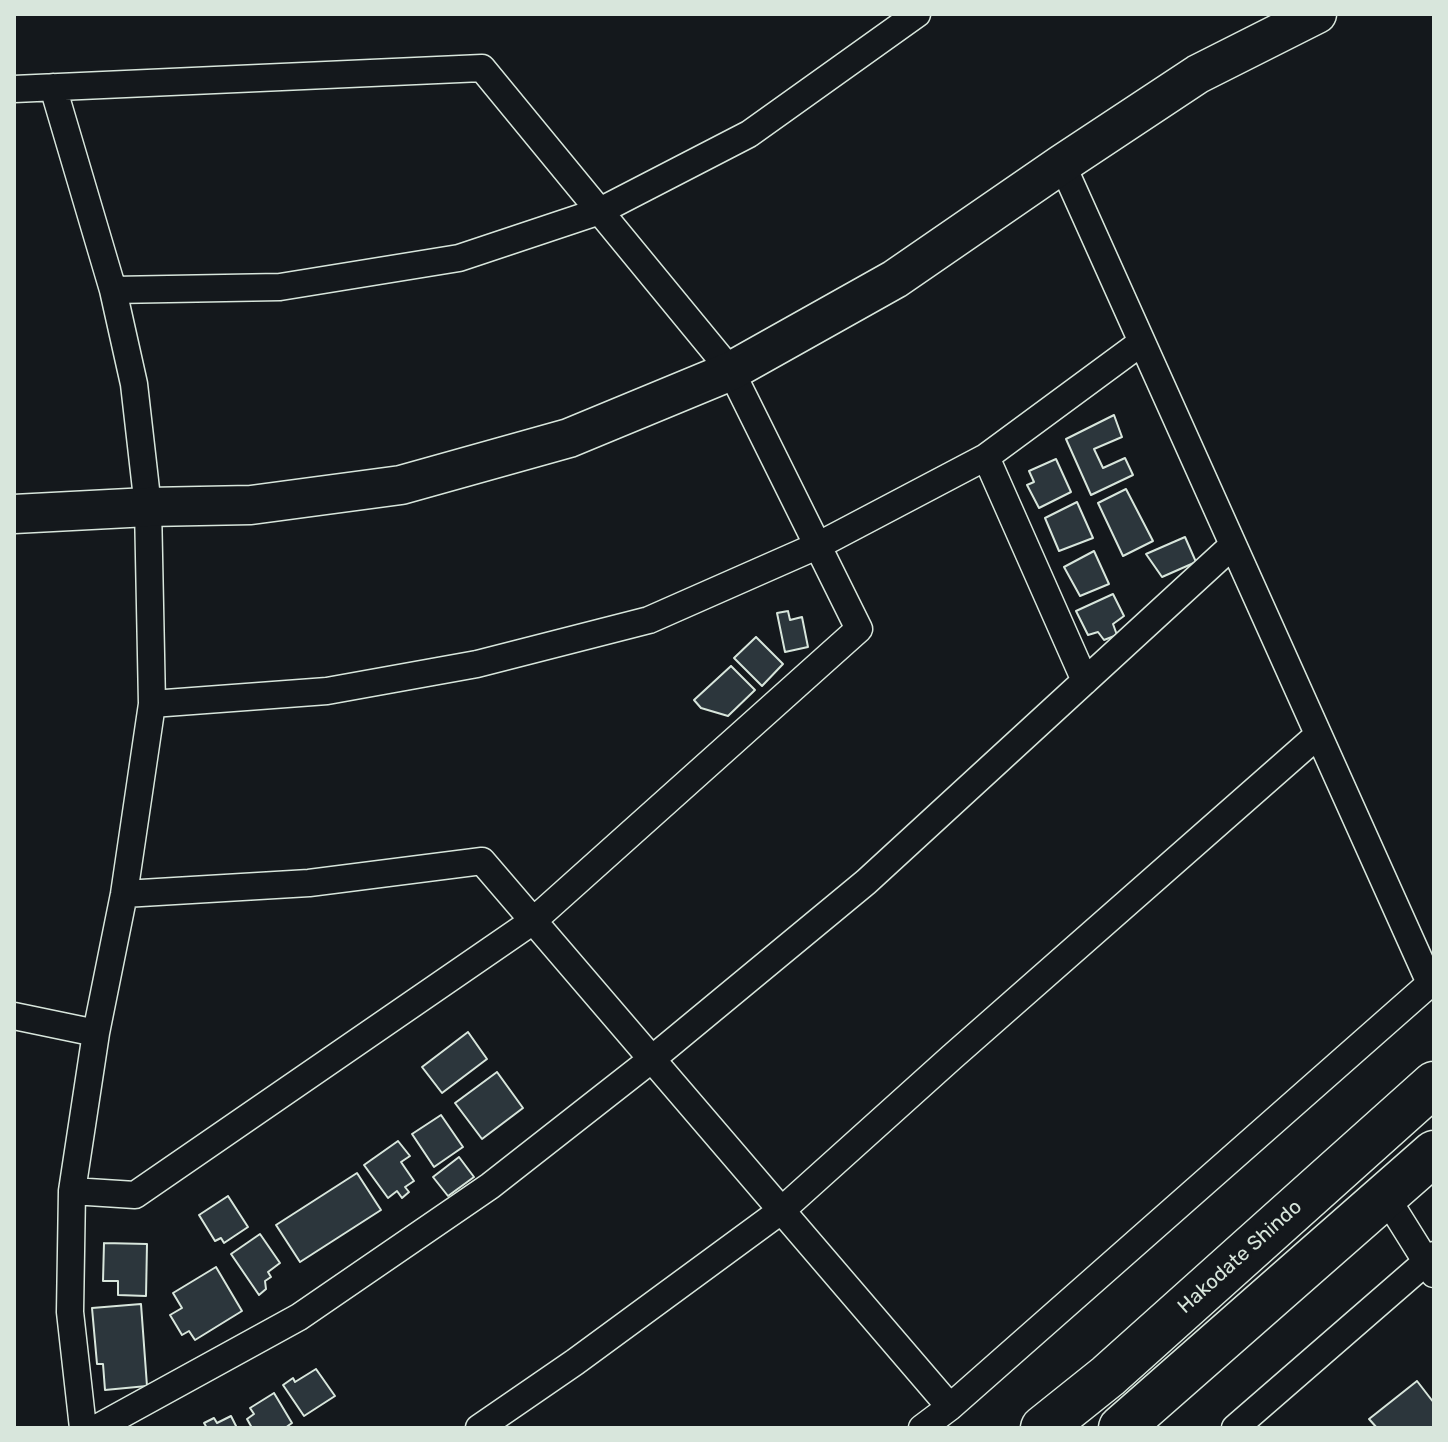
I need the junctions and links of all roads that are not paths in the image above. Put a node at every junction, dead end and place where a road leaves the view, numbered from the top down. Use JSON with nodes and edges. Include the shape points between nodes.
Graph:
{"nodes":[{"id":1,"x":917,"y":14,"type":"edge"},
{"id":2,"x":1317,"y":14,"type":"edge"},
{"id":3,"x":53,"y":87,"type":"junction"},
{"id":4,"x":14,"y":89,"type":"edge"},
{"id":5,"x":1062,"y":164,"type":"junction"},
{"id":6,"x":600,"y":211,"type":"junction"},
{"id":7,"x":113,"y":290,"type":"junction"},
{"id":8,"x":1142,"y":342,"type":"junction"},
{"id":9,"x":731,"y":371,"type":"junction"},
{"id":10,"x":986,"y":457,"type":"junction"},
{"id":11,"x":148,"y":507,"type":"junction"},
{"id":12,"x":14,"y":514,"type":"edge"},
{"id":13,"x":819,"y":545,"type":"junction"},
{"id":14,"x":1233,"y":545,"type":"junction"},
{"id":15,"x":1085,"y":681,"type":"junction"},
{"id":16,"x":152,"y":704,"type":"junction"},
{"id":17,"x":1318,"y":735,"type":"junction"},
{"id":18,"x":124,"y":894,"type":"junction"},
{"id":19,"x":533,"y":921,"type":"junction"},
{"id":20,"x":1432,"y":982,"type":"edge"},
{"id":21,"x":14,"y":1016,"type":"edge"},
{"id":22,"x":96,"y":1033,"type":"junction"},
{"id":23,"x":652,"y":1059,"type":"junction"},
{"id":24,"x":1434,"y":1084,"type":"edge"},
{"id":25,"x":1434,"y":1153,"type":"edge"},
{"id":26,"x":72,"y":1191,"type":"junction"},
{"id":27,"x":1386,"y":1197,"type":"junction"},
{"id":28,"x":782,"y":1210,"type":"junction"},
{"id":29,"x":1431,"y":1264,"type":"edge"},
{"id":30,"x":950,"y":1407,"type":"junction"},
{"id":31,"x":83,"y":1428,"type":"edge"},
{"id":32,"x":97,"y":1428,"type":"edge"},
{"id":33,"x":479,"y":1428,"type":"edge"},
{"id":34,"x":922,"y":1428,"type":"edge"},
{"id":35,"x":1043,"y":1428,"type":"edge"},
{"id":36,"x":1121,"y":1428,"type":"edge"},
{"id":37,"x":1235,"y":1428,"type":"edge"}],
"edges":[{"from":1,"to":6,"type":"street","via":[[749,134]]},
{"from":2,"to":5,"type":"street","via":[[1198,74]]},
{"from":3,"to":4,"type":"street"},
{"from":3,"to":6,"type":"street","via":[[482,68]]},
{"from":3,"to":7,"type":"street"},
{"from":5,"to":8,"type":"street"},
{"from":5,"to":9,"type":"street","via":[[895,279]]},
{"from":6,"to":7,"type":"street","via":[[459,258],[280,287]]},
{"from":6,"to":9,"type":"street"},
{"from":7,"to":11,"type":"street","via":[[134,384]]},
{"from":8,"to":10,"type":"street"},
{"from":8,"to":14,"type":"street"},
{"from":9,"to":11,"type":"street","via":[[569,438],[401,485],[251,505]]},
{"from":9,"to":13,"type":"street"},
{"from":10,"to":13,"type":"street"},
{"from":10,"to":15,"type":"street"},
{"from":11,"to":12,"type":"street"},
{"from":11,"to":16,"type":"street"},
{"from":13,"to":16,"type":"street","via":[[649,620],[477,664],[327,691]]},
{"from":13,"to":19,"type":"street","via":[[859,629]]},
{"from":14,"to":15,"type":"street"},
{"from":14,"to":17,"type":"street"},
{"from":15,"to":23,"type":"street","via":[[866,882]]},
{"from":16,"to":18,"type":"street"},
{"from":17,"to":20,"type":"street"},
{"from":17,"to":28,"type":"street"},
{"from":18,"to":19,"type":"street","via":[[309,883],[482,861]]},
{"from":18,"to":22,"type":"street"},
{"from":19,"to":23,"type":"street"},
{"from":19,"to":26,"type":"street","via":[[135,1195]]},
{"from":20,"to":30,"type":"street"},
{"from":21,"to":22,"type":"street"},
{"from":22,"to":26,"type":"street"},
{"from":23,"to":28,"type":"street"},
{"from":23,"to":32,"type":"street","via":[[490,1186],[299,1317]]},
{"from":24,"to":35,"type":"highway","name":"Hakodate Shindo"},
{"from":25,"to":27,"type":"highway"},
{"from":26,"to":31,"type":"street","via":[[70,1312]]},
{"from":27,"to":29,"type":"street"},
{"from":27,"to":36,"type":"highway"},
{"from":28,"to":30,"type":"street"},
{"from":28,"to":33,"type":"street"},
{"from":29,"to":37,"type":"street"},
{"from":30,"to":34,"type":"street"}]}
